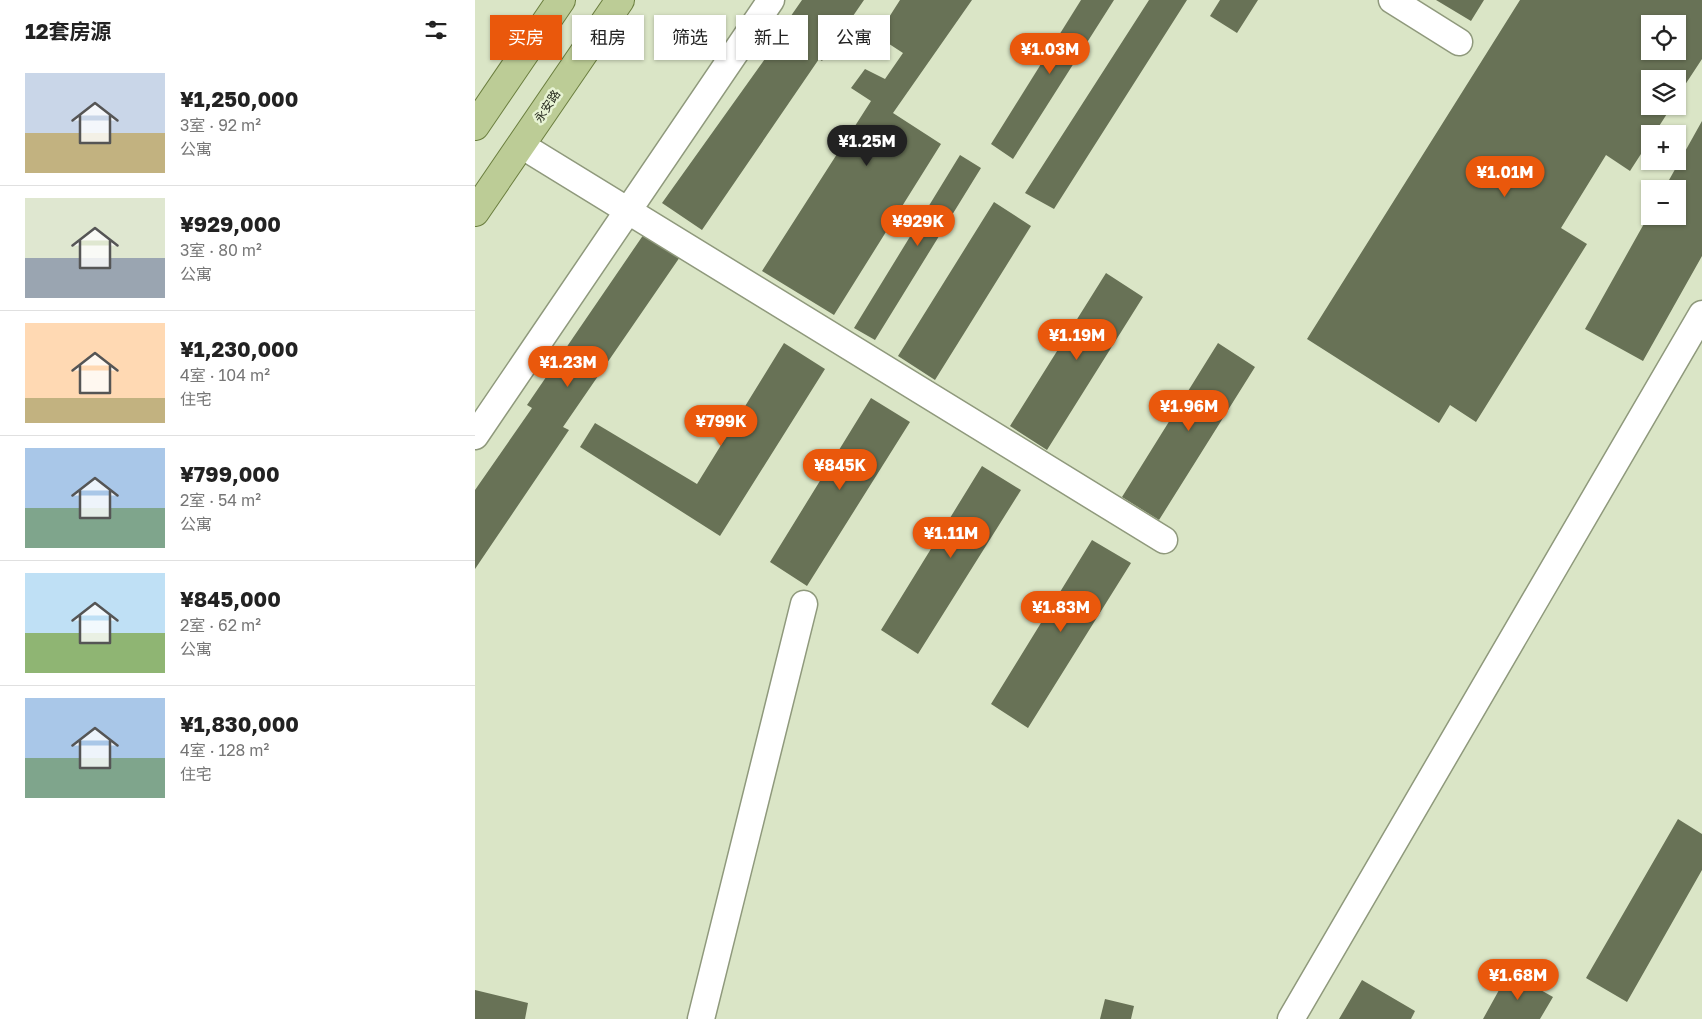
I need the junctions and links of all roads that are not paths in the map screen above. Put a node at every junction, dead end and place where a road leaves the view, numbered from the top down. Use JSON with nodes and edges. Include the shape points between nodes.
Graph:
{"nodes":[{"id":1,"x":561,"y":0,"type":"edge"},
{"id":2,"x":620,"y":0,"type":"edge"},
{"id":3,"x":771,"y":0,"type":"edge"},
{"id":4,"x":1392,"y":0,"type":"edge"},
{"id":5,"x":1459,"y":42,"type":"dead end"},
{"id":6,"x":477,"y":121,"type":"edge"},
{"id":7,"x":521,"y":145,"type":"junction"},
{"id":8,"x":628,"y":210,"type":"junction"},
{"id":9,"x":475,"y":212,"type":"edge"},
{"id":10,"x":1702,"y":314,"type":"edge"},
{"id":11,"x":475,"y":436,"type":"edge"},
{"id":12,"x":1164,"y":540,"type":"dead end"},
{"id":13,"x":804,"y":604,"type":"dead end"},
{"id":14,"x":701,"y":1019,"type":"edge"},
{"id":15,"x":1291,"y":1019,"type":"edge"}],
"edges":[{"from":1,"to":6,"type":"main road"},
{"from":2,"to":7,"type":"main road","name":"永安路"},
{"from":3,"to":8,"type":"street"},
{"from":4,"to":5,"type":"street"},
{"from":7,"to":8,"type":"street"},
{"from":7,"to":9,"type":"main road","name":"永安路"},
{"from":8,"to":11,"type":"street"},
{"from":8,"to":12,"type":"street"},
{"from":10,"to":15,"type":"street"},
{"from":13,"to":14,"type":"street"}]}
